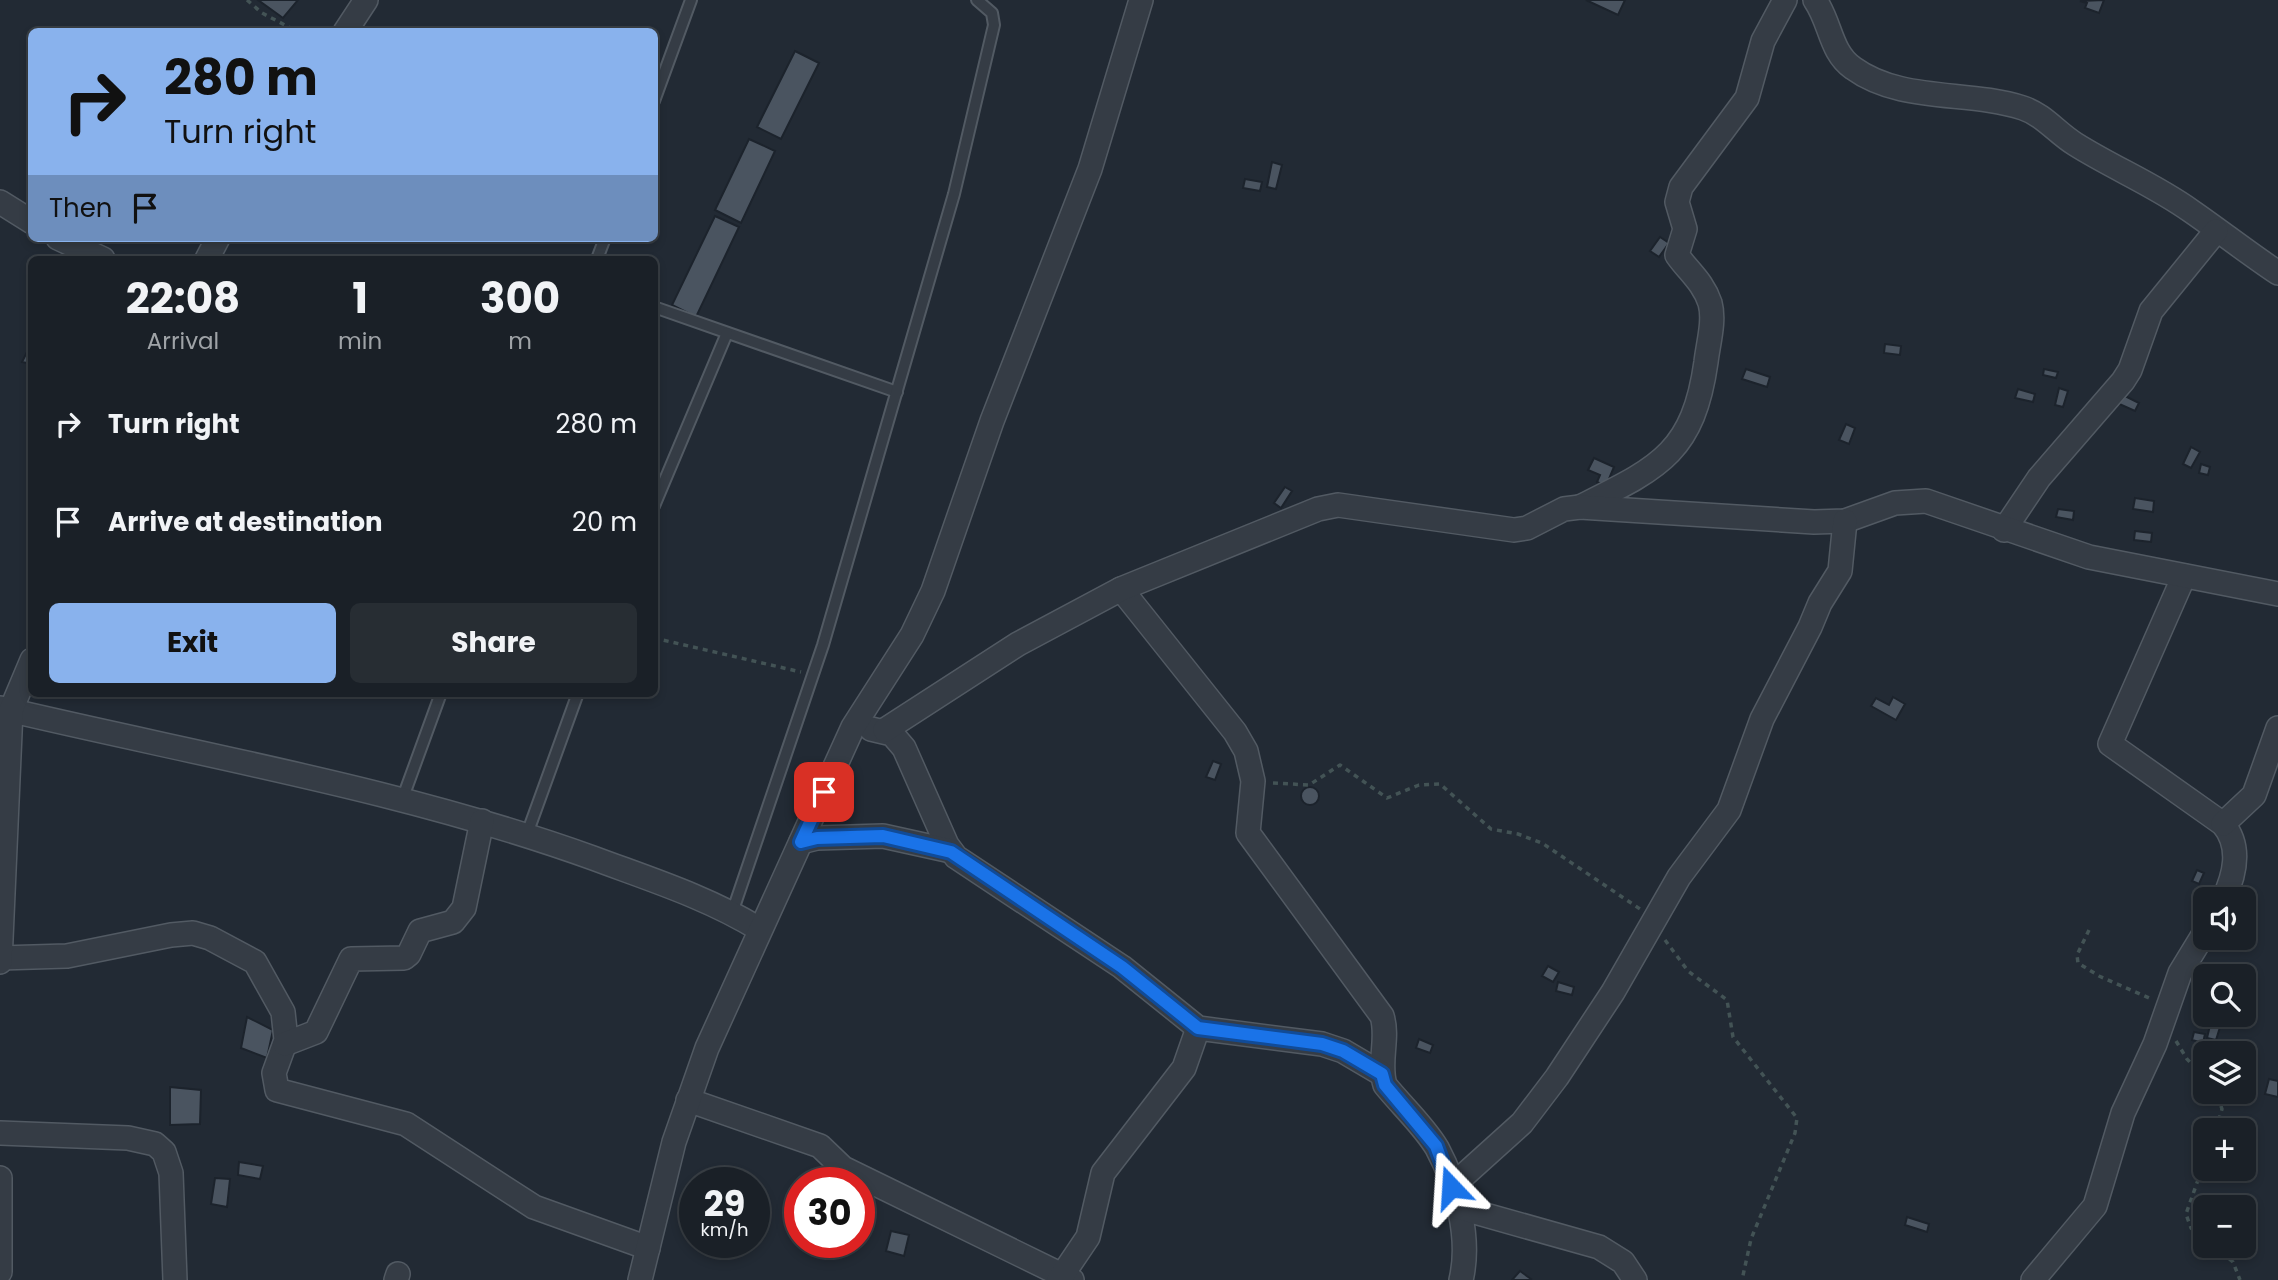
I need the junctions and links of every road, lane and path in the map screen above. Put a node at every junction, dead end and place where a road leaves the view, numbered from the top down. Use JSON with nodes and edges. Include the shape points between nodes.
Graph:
{"nodes":[{"id":1,"x":247,"y":0,"type":"edge"},
{"id":2,"x":366,"y":0,"type":"edge"},
{"id":3,"x":691,"y":0,"type":"edge"},
{"id":4,"x":977,"y":0,"type":"edge"},
{"id":5,"x":1141,"y":0,"type":"edge"},
{"id":6,"x":1785,"y":0,"type":"edge"},
{"id":7,"x":1815,"y":0,"type":"edge"},
{"id":8,"x":253,"y":2,"type":"edge"},
{"id":9,"x":292,"y":28,"type":"edge"},
{"id":10,"x":348,"y":28,"type":"edge"},
{"id":11,"x":658,"y":90,"type":"edge"},
{"id":12,"x":0,"y":202,"type":"edge"},
{"id":13,"x":28,"y":220,"type":"edge"},
{"id":14,"x":2216,"y":232,"type":"junction"},
{"id":15,"x":67,"y":242,"type":"edge"},
{"id":16,"x":97,"y":256,"type":"edge"},
{"id":17,"x":2278,"y":272,"type":"edge"},
{"id":18,"x":658,"y":308,"type":"edge"},
{"id":19,"x":727,"y":333,"type":"junction"},
{"id":20,"x":897,"y":392,"type":"junction"},
{"id":21,"x":658,"y":497,"type":"edge"},
{"id":22,"x":1580,"y":507,"type":"junction"},
{"id":23,"x":1844,"y":521,"type":"junction"},
{"id":24,"x":2004,"y":530,"type":"junction"},
{"id":25,"x":2184,"y":576,"type":"junction"},
{"id":26,"x":1121,"y":589,"type":"junction"},
{"id":27,"x":2278,"y":594,"type":"edge"},
{"id":28,"x":658,"y":639,"type":"edge"},
{"id":29,"x":28,"y":668,"type":"edge"},
{"id":30,"x":813,"y":675,"type":"junction"},
{"id":31,"x":440,"y":697,"type":"edge"},
{"id":32,"x":577,"y":697,"type":"edge"},
{"id":33,"x":6,"y":709,"type":"edge"},
{"id":34,"x":853,"y":727,"type":"junction"},
{"id":35,"x":2278,"y":728,"type":"edge"},
{"id":36,"x":885,"y":730,"type":"junction"},
{"id":37,"x":1253,"y":781,"type":"junction"},
{"id":38,"x":402,"y":800,"type":"junction"},
{"id":39,"x":482,"y":821,"type":"junction"},
{"id":40,"x":2223,"y":824,"type":"junction"},
{"id":41,"x":527,"y":834,"type":"junction"},
{"id":42,"x":801,"y":842,"type":"junction"},
{"id":43,"x":951,"y":852,"type":"junction"},
{"id":44,"x":2230,"y":887,"type":"edge"},
{"id":45,"x":732,"y":913,"type":"junction"},
{"id":46,"x":1655,"y":922,"type":"junction"},
{"id":47,"x":758,"y":929,"type":"junction"},
{"id":48,"x":2089,"y":930,"type":"dead end"},
{"id":49,"x":2194,"y":950,"type":"edge"},
{"id":50,"x":0,"y":960,"type":"edge"},
{"id":51,"x":2166,"y":1015,"type":"junction"},
{"id":52,"x":1198,"y":1028,"type":"junction"},
{"id":53,"x":285,"y":1044,"type":"junction"},
{"id":54,"x":2193,"y":1065,"type":"edge"},
{"id":55,"x":1382,"y":1074,"type":"junction"},
{"id":56,"x":688,"y":1100,"type":"junction"},
{"id":57,"x":0,"y":1133,"type":"edge"},
{"id":58,"x":0,"y":1178,"type":"edge"},
{"id":59,"x":2198,"y":1181,"type":"edge"},
{"id":60,"x":1454,"y":1197,"type":"junction"},
{"id":61,"x":2193,"y":1229,"type":"edge"},
{"id":62,"x":649,"y":1248,"type":"junction"},
{"id":63,"x":2228,"y":1258,"type":"edge"},
{"id":64,"x":0,"y":1272,"type":"edge"},
{"id":65,"x":1064,"y":1278,"type":"edge"},
{"id":66,"x":175,"y":1280,"type":"edge"},
{"id":67,"x":640,"y":1280,"type":"edge"},
{"id":68,"x":1461,"y":1280,"type":"edge"},
{"id":69,"x":1635,"y":1280,"type":"edge"},
{"id":70,"x":1742,"y":1280,"type":"edge"},
{"id":71,"x":2033,"y":1280,"type":"edge"},
{"id":72,"x":2240,"y":1280,"type":"edge"}],
"edges":[{"from":1,"to":8,"type":"path"},
{"from":2,"to":10,"type":"street"},
{"from":3,"to":11,"type":"lane"},
{"from":4,"to":20,"type":"lane","via":[[992,13],[990,44],[954,194]]},
{"from":5,"to":34,"type":"street","via":[[1090,169],[992,421],[933,591],[912,635]]},
{"from":6,"to":22,"type":"street","via":[[1763,41],[1747,98],[1686,177],[1678,196],[1685,229],[1677,255],[1699,280],[1712,317],[1702,390],[1692,424],[1661,461]]},
{"from":7,"to":14,"type":"street","via":[[1840,57],[1869,79],[2029,111],[2073,143],[2191,211]]},
{"from":8,"to":9,"type":"path"},
{"from":12,"to":13,"type":"street"},
{"from":14,"to":17,"type":"street"},
{"from":14,"to":24,"type":"street","via":[[2156,303],[2123,381],[2039,478]]},
{"from":15,"to":16,"type":"street"},
{"from":18,"to":19,"type":"lane"},
{"from":19,"to":20,"type":"lane"},
{"from":19,"to":21,"type":"lane"},
{"from":20,"to":30,"type":"lane"},
{"from":22,"to":23,"type":"street"},
{"from":22,"to":26,"type":"street","via":[[1514,530],[1329,506]]},
{"from":23,"to":24,"type":"street","via":[[1895,503],[1926,502]]},
{"from":23,"to":46,"type":"street","via":[[1840,571],[1762,719],[1734,800],[1679,877]]},
{"from":24,"to":25,"type":"street","via":[[2089,557]]},
{"from":25,"to":27,"type":"street"},
{"from":25,"to":40,"type":"street","via":[[2110,744]]},
{"from":26,"to":36,"type":"street","via":[[1018,644]]},
{"from":26,"to":37,"type":"street","via":[[1235,732],[1246,751]]},
{"from":28,"to":30,"type":"path"},
{"from":29,"to":33,"type":"street"},
{"from":30,"to":45,"type":"lane"},
{"from":31,"to":38,"type":"lane"},
{"from":32,"to":41,"type":"lane"},
{"from":33,"to":38,"type":"street"},
{"from":33,"to":50,"type":"street"},
{"from":34,"to":36,"type":"street"},
{"from":34,"to":42,"type":"street"},
{"from":35,"to":40,"type":"street","via":[[2254,795]]},
{"from":36,"to":43,"type":"street","via":[[904,748]]},
{"from":37,"to":46,"type":"path","via":[[1309,785],[1340,765],[1387,798],[1419,785],[1440,784],[1491,829],[1542,843]]},
{"from":37,"to":55,"type":"street","via":[[1248,833],[1382,1016]]},
{"from":38,"to":39,"type":"street"},
{"from":39,"to":41,"type":"street"},
{"from":39,"to":53,"type":"street","via":[[460,915],[453,922],[420,931],[404,958],[351,959],[316,1032]]},
{"from":40,"to":44,"type":"street","via":[[2236,846]]},
{"from":41,"to":45,"type":"street"},
{"from":42,"to":43,"type":"street","via":[[883,836]]},
{"from":42,"to":47,"type":"street"},
{"from":43,"to":52,"type":"street","via":[[1122,967]]},
{"from":45,"to":47,"type":"street"},
{"from":46,"to":60,"type":"street","via":[[1581,1043],[1529,1114]]},
{"from":46,"to":70,"type":"path","via":[[1688,971],[1727,1000],[1733,1037],[1797,1118],[1751,1239]]},
{"from":47,"to":56,"type":"street"},
{"from":48,"to":51,"type":"path","via":[[2078,963],[2154,1001]]},
{"from":49,"to":51,"type":"street","via":[[2180,973]]},
{"from":50,"to":53,"type":"street","via":[[67,957],[171,935],[200,934],[259,967],[283,1012]]},
{"from":51,"to":54,"type":"path"},
{"from":51,"to":71,"type":"street","via":[[2123,1113],[2095,1206]]},
{"from":52,"to":55,"type":"street","via":[[1322,1044]]},
{"from":52,"to":65,"type":"street","via":[[1184,1068],[1103,1173],[1088,1237]]},
{"from":53,"to":62,"type":"street","via":[[274,1079],[277,1090],[406,1124],[534,1207]]},
{"from":55,"to":60,"type":"street","via":[[1385,1085],[1436,1146]]},
{"from":56,"to":62,"type":"street"},
{"from":56,"to":65,"type":"street","via":[[820,1146],[844,1168],[964,1229],[994,1239]]},
{"from":57,"to":66,"type":"street","via":[[128,1138],[155,1144],[164,1152],[171,1173]]},
{"from":58,"to":64,"type":"street"},
{"from":59,"to":61,"type":"path","via":[[2186,1214]]},
{"from":60,"to":68,"type":"street","via":[[1466,1260]]},
{"from":60,"to":69,"type":"street","via":[[1599,1247],[1623,1262]]},
{"from":62,"to":67,"type":"street"},
{"from":63,"to":72,"type":"path"}]}
